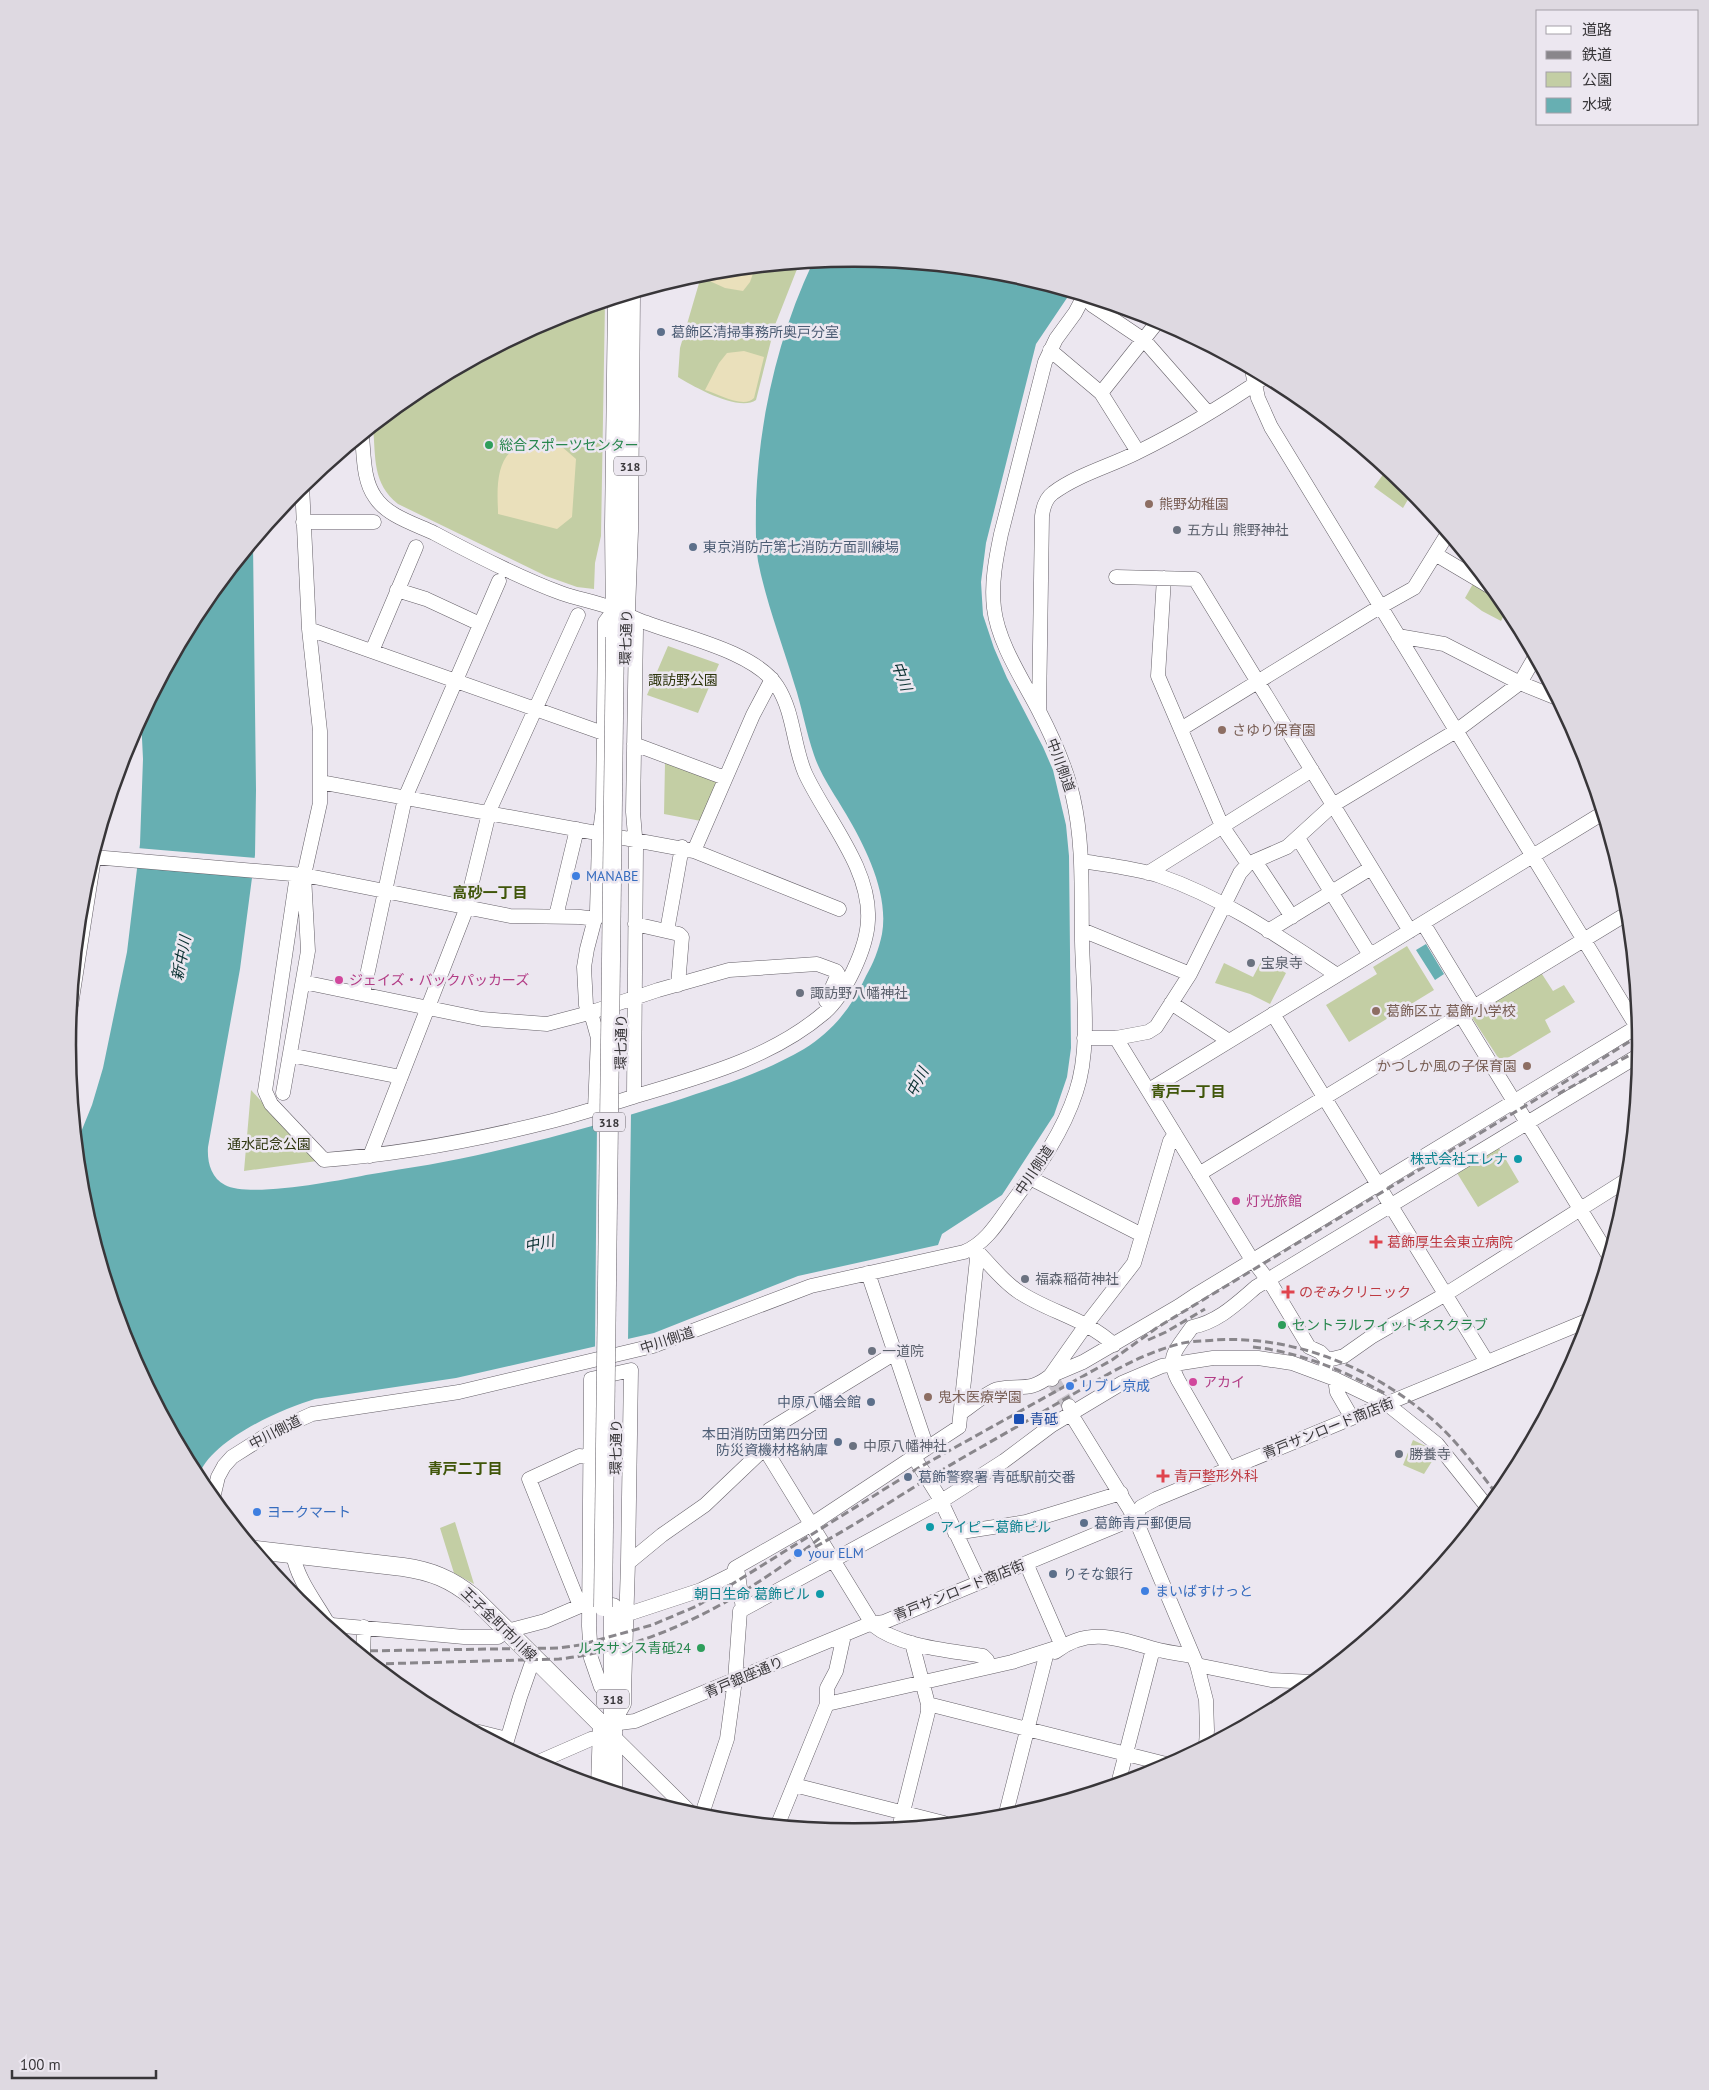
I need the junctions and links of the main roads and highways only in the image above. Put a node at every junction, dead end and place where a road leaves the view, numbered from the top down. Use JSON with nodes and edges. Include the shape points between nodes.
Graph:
{"nodes":[{"id":1,"x":631,"y":300,"type":"edge"},
{"id":2,"x":617,"y":304,"type":"edge"},
{"id":3,"x":621,"y":612,"type":"junction"},
{"id":4,"x":263,"y":1551,"type":"edge"},
{"id":5,"x":602,"y":1608,"type":"junction"},
{"id":6,"x":607,"y":1731,"type":"junction"},
{"id":7,"x":601,"y":1781,"type":"edge"},
{"id":8,"x":612,"y":1785,"type":"edge"}],
"edges":[{"from":1,"to":3,"type":"main road","name":"環七通り","number":"318"},
{"from":2,"to":3,"type":"main road","name":"環七通り","number":"318"},
{"from":3,"to":5,"type":"main road","name":"環七通り","number":"318","bridge":true},
{"from":4,"to":6,"type":"main road","name":"王子金町市川線","via":[[432,1572],[457,1584],[473,1596]]},
{"from":5,"to":6,"type":"main road","name":"環七通り","number":"318"},
{"from":5,"to":6,"type":"main road","name":"環七通り","number":"318","via":[[601,1687]]},
{"from":6,"to":7,"type":"main road","name":"環七通り","number":"318"},
{"from":6,"to":8,"type":"main road","name":"環七通り","number":"318"}]}
